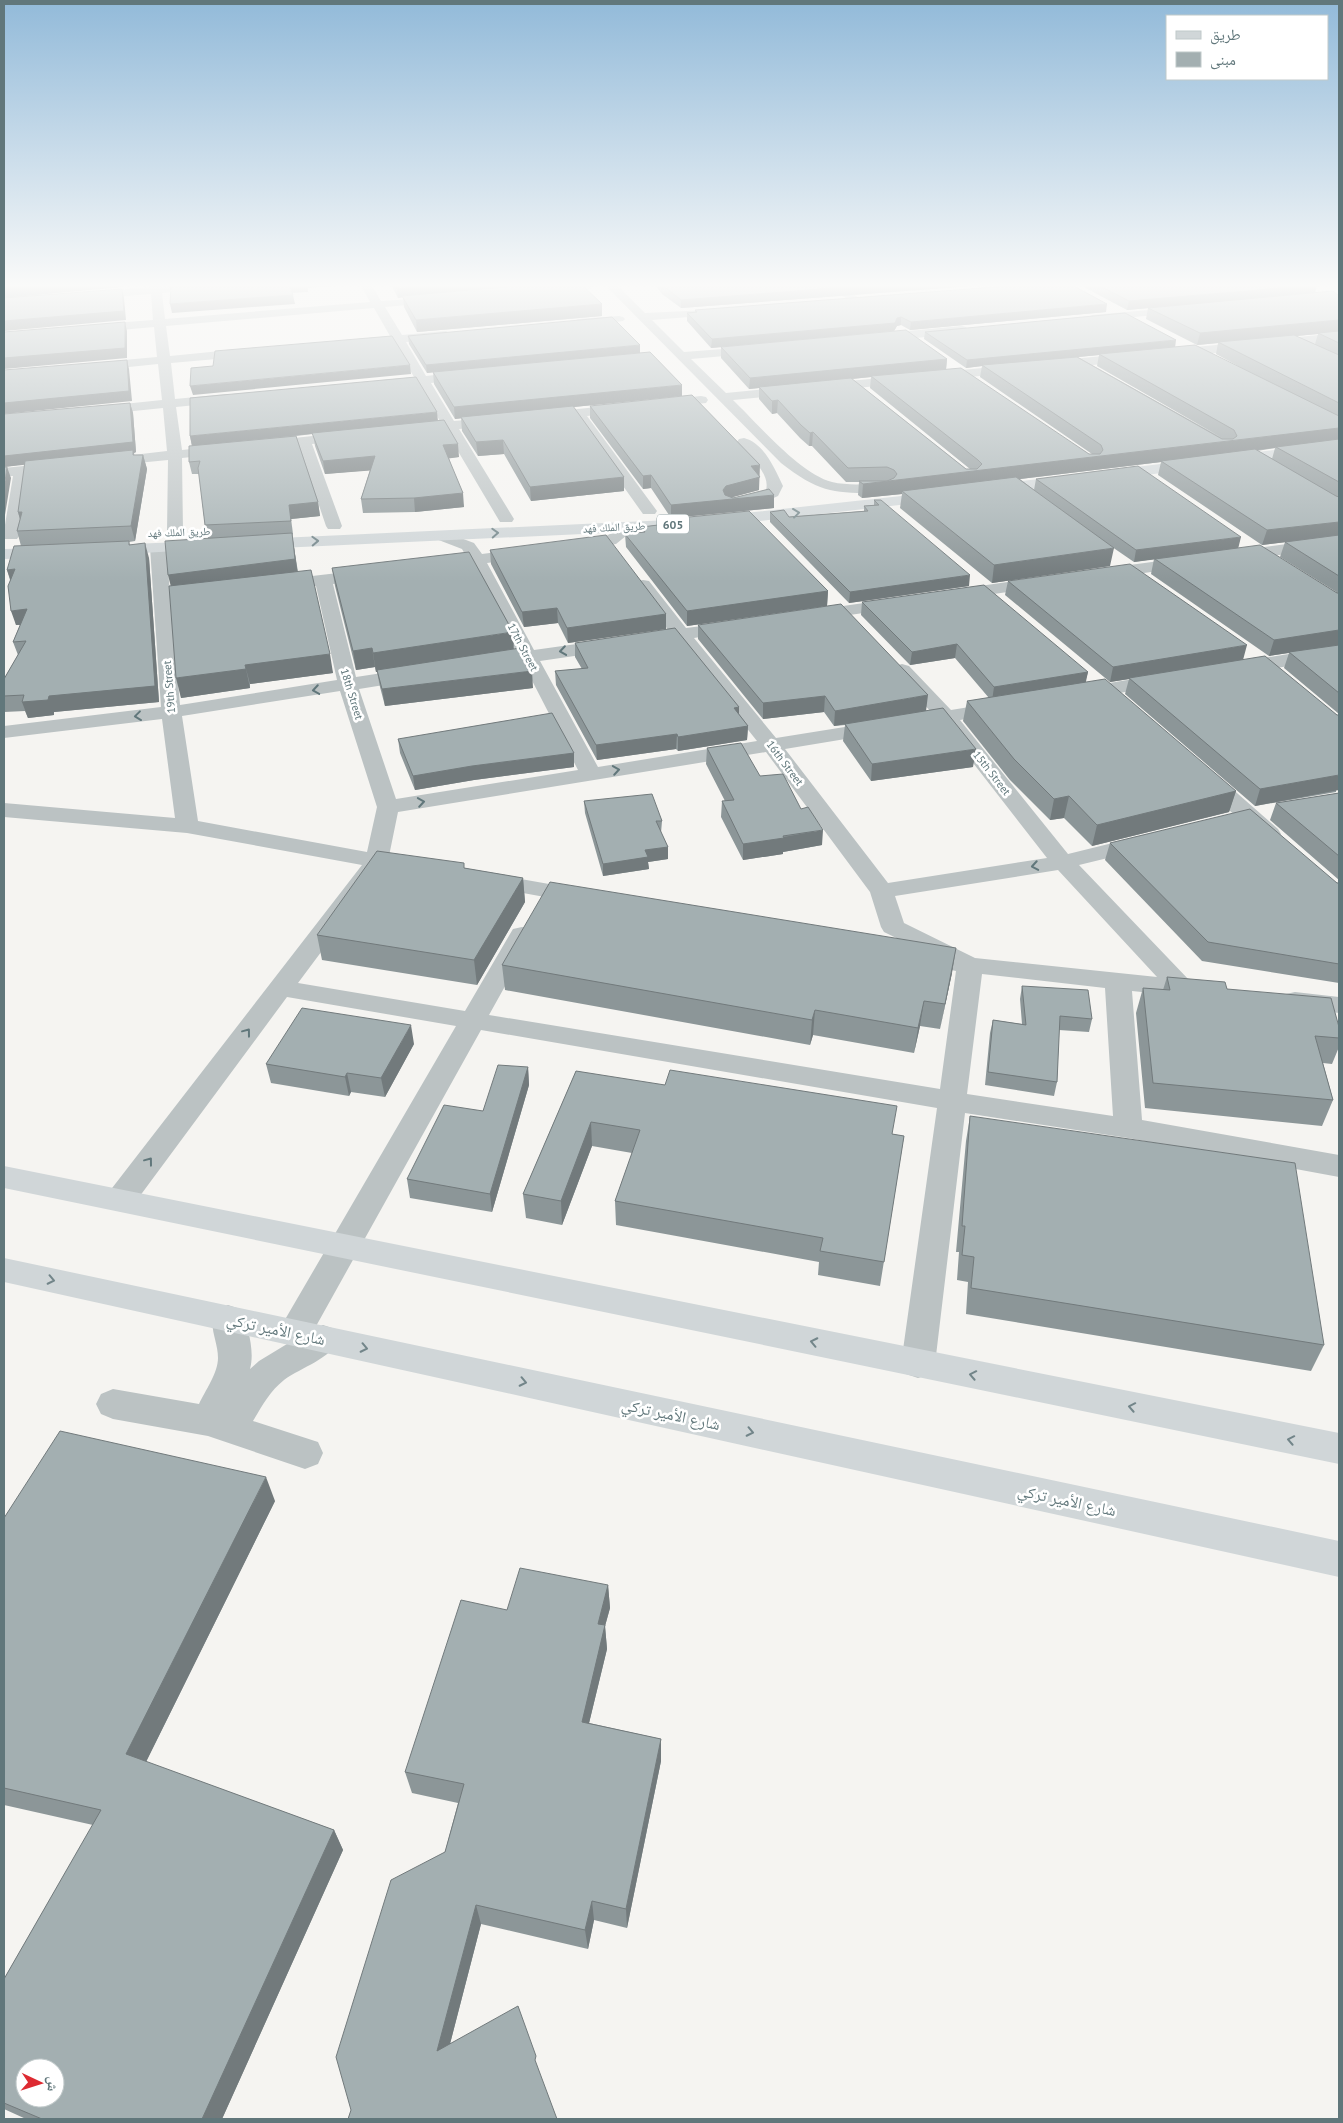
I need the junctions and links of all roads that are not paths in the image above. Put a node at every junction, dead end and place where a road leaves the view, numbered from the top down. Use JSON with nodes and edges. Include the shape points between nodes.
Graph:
{"nodes":[{"id":1,"x":167,"y":383,"type":"edge"},
{"id":2,"x":393,"y":383,"type":"edge"},
{"id":3,"x":425,"y":383,"type":"edge"},
{"id":4,"x":710,"y":383,"type":"edge"},
{"id":5,"x":863,"y":383,"type":"edge"},
{"id":6,"x":976,"y":383,"type":"edge"},
{"id":7,"x":853,"y":384,"type":"junction"},
{"id":8,"x":979,"y":385,"type":"edge"},
{"id":9,"x":364,"y":386,"type":"edge"},
{"id":10,"x":688,"y":388,"type":"dead end"},
{"id":11,"x":868,"y":395,"type":"edge"},
{"id":12,"x":237,"y":397,"type":"edge"},
{"id":13,"x":724,"y":397,"type":"junction"},
{"id":14,"x":169,"y":404,"type":"junction"},
{"id":15,"x":82,"y":412,"type":"edge"},
{"id":16,"x":578,"y":413,"type":"junction"},
{"id":17,"x":529,"y":418,"type":"edge"},
{"id":18,"x":509,"y":420,"type":"edge"},
{"id":19,"x":450,"y":426,"type":"junction"},
{"id":20,"x":402,"y":431,"type":"edge"},
{"id":21,"x":736,"y":434,"type":"dead end"},
{"id":22,"x":1339,"y":434,"type":"edge"},
{"id":23,"x":362,"y":435,"type":"edge"},
{"id":24,"x":304,"y":441,"type":"junction"},
{"id":25,"x":1339,"y":446,"type":"edge"},
{"id":26,"x":175,"y":454,"type":"junction"},
{"id":27,"x":1255,"y":457,"type":"junction"},
{"id":28,"x":786,"y":460,"type":"junction"},
{"id":29,"x":764,"y":461,"type":"junction"},
{"id":30,"x":1272,"y":467,"type":"edge"},
{"id":31,"x":21,"y":471,"type":"junction"},
{"id":32,"x":1139,"y":471,"type":"junction"},
{"id":33,"x":4,"y":472,"type":"edge"},
{"id":34,"x":1155,"y":482,"type":"edge"},
{"id":35,"x":1017,"y":487,"type":"junction"},
{"id":36,"x":946,"y":488,"type":"edge"},
{"id":37,"x":884,"y":496,"type":"junction"},
{"id":38,"x":1039,"y":503,"type":"edge"},
{"id":39,"x":728,"y":504,"type":"joint"},
{"id":40,"x":668,"y":509,"type":"edge"},
{"id":41,"x":649,"y":511,"type":"junction"},
{"id":42,"x":506,"y":519,"type":"junction"},
{"id":43,"x":905,"y":522,"type":"edge"},
{"id":44,"x":334,"y":526,"type":"junction"},
{"id":45,"x":628,"y":527,"type":"junction"},
{"id":46,"x":274,"y":528,"type":"edge"},
{"id":47,"x":205,"y":531,"type":"edge"},
{"id":48,"x":175,"y":532,"type":"junction"},
{"id":49,"x":8,"y":536,"type":"edge"},
{"id":50,"x":30,"y":536,"type":"edge"},
{"id":51,"x":442,"y":536,"type":"junction"},
{"id":52,"x":157,"y":540,"type":"junction"},
{"id":53,"x":1243,"y":542,"type":"dead end"},
{"id":54,"x":1339,"y":542,"type":"edge"},
{"id":55,"x":246,"y":544,"type":"edge"},
{"id":56,"x":217,"y":545,"type":"edge"},
{"id":57,"x":91,"y":551,"type":"edge"},
{"id":58,"x":62,"y":552,"type":"edge"},
{"id":59,"x":1259,"y":553,"type":"junction"},
{"id":60,"x":7,"y":556,"type":"edge"},
{"id":61,"x":622,"y":556,"type":"junction"},
{"id":62,"x":1115,"y":559,"type":"edge"},
{"id":63,"x":477,"y":560,"type":"junction"},
{"id":64,"x":419,"y":567,"type":"edge"},
{"id":65,"x":1283,"y":568,"type":"edge"},
{"id":66,"x":1130,"y":570,"type":"junction"},
{"id":67,"x":390,"y":571,"type":"edge"},
{"id":68,"x":963,"y":572,"type":"edge"},
{"id":69,"x":1082,"y":576,"type":"edge"},
{"id":70,"x":1062,"y":579,"type":"edge"},
{"id":71,"x":323,"y":580,"type":"junction"},
{"id":72,"x":266,"y":586,"type":"edge"},
{"id":73,"x":1154,"y":586,"type":"edge"},
{"id":74,"x":985,"y":590,"type":"junction"},
{"id":75,"x":228,"y":591,"type":"edge"},
{"id":76,"x":938,"y":597,"type":"edge"},
{"id":77,"x":161,"y":598,"type":"junction"},
{"id":78,"x":919,"y":600,"type":"edge"},
{"id":79,"x":1007,"y":609,"type":"edge"},
{"id":80,"x":786,"y":619,"type":"edge"},
{"id":81,"x":748,"y":624,"type":"edge"},
{"id":82,"x":681,"y":634,"type":"junction"},
{"id":83,"x":1339,"y":652,"type":"edge"},
{"id":84,"x":885,"y":653,"type":"edge"},
{"id":85,"x":528,"y":656,"type":"junction"},
{"id":86,"x":1257,"y":658,"type":"junction"},
{"id":87,"x":471,"y":665,"type":"edge"},
{"id":88,"x":433,"y":671,"type":"edge"},
{"id":89,"x":1082,"y":671,"type":"edge"},
{"id":90,"x":1218,"y":672,"type":"edge"},
{"id":91,"x":1180,"y":678,"type":"edge"},
{"id":92,"x":1287,"y":683,"type":"edge"},
{"id":93,"x":348,"y":685,"type":"junction"},
{"id":94,"x":1105,"y":690,"type":"junction"},
{"id":95,"x":1059,"y":698,"type":"edge"},
{"id":96,"x":1022,"y":704,"type":"edge"},
{"id":97,"x":1127,"y":709,"type":"edge"},
{"id":98,"x":171,"y":712,"type":"junction"},
{"id":99,"x":947,"y":717,"type":"junction"},
{"id":100,"x":4,"y":732,"type":"edge"},
{"id":101,"x":771,"y":745,"type":"junction"},
{"id":102,"x":1192,"y":766,"type":"edge"},
{"id":103,"x":591,"y":774,"type":"junction"},
{"id":104,"x":388,"y":807,"type":"junction"},
{"id":105,"x":4,"y":810,"type":"edge"},
{"id":106,"x":1274,"y":811,"type":"dead end"},
{"id":107,"x":1249,"y":816,"type":"junction"},
{"id":108,"x":1221,"y":823,"type":"edge"},
{"id":109,"x":188,"y":826,"type":"junction"},
{"id":110,"x":1165,"y":837,"type":"edge"},
{"id":111,"x":1287,"y":849,"type":"edge"},
{"id":112,"x":376,"y":861,"type":"junction"},
{"id":113,"x":1062,"y":862,"type":"junction"},
{"id":114,"x":414,"y":867,"type":"edge"},
{"id":115,"x":461,"y":876,"type":"edge"},
{"id":116,"x":546,"y":891,"type":"junction"},
{"id":117,"x":882,"y":891,"type":"junction"},
{"id":118,"x":605,"y":901,"type":"edge"},
{"id":119,"x":891,"y":951,"type":"edge"},
{"id":120,"x":970,"y":965,"type":"junction"},
{"id":121,"x":1118,"y":980,"type":"junction"},
{"id":122,"x":280,"y":988,"type":"junction"},
{"id":123,"x":1182,"y":988,"type":"junction"},
{"id":124,"x":1222,"y":992,"type":"edge"},
{"id":125,"x":1271,"y":998,"type":"edge"},
{"id":126,"x":1339,"y":1005,"type":"edge"},
{"id":127,"x":473,"y":1020,"type":"junction"},
{"id":128,"x":951,"y":1101,"type":"junction"},
{"id":129,"x":1128,"y":1128,"type":"junction"},
{"id":130,"x":1339,"y":1166,"type":"edge"},
{"id":131,"x":4,"y":1177,"type":"edge"},
{"id":132,"x":120,"y":1200,"type":"junction"},
{"id":133,"x":344,"y":1245,"type":"junction"},
{"id":134,"x":4,"y":1270,"type":"edge"},
{"id":135,"x":228,"y":1318,"type":"junction"},
{"id":136,"x":309,"y":1336,"type":"junction"},
{"id":137,"x":918,"y":1364,"type":"junction"},
{"id":138,"x":113,"y":1404,"type":"dead end"},
{"id":139,"x":218,"y":1425,"type":"junction"},
{"id":140,"x":1339,"y":1449,"type":"edge"},
{"id":141,"x":305,"y":1453,"type":"dead end"},
{"id":142,"x":1339,"y":1559,"type":"edge"}],
"edges":[{"from":1,"to":14,"type":"street"},
{"from":2,"to":9,"type":"street"},
{"from":3,"to":19,"type":"street"},
{"from":4,"to":13,"type":"street"},
{"from":5,"to":7,"type":"street"},
{"from":6,"to":8,"type":"street"},
{"from":7,"to":11,"type":"street"},
{"from":7,"to":13,"type":"street"},
{"from":10,"to":16,"type":"street","via":[[704,404]]},
{"from":12,"to":14,"type":"street"},
{"from":13,"to":28,"type":"street"},
{"from":14,"to":15,"type":"street"},
{"from":14,"to":26,"type":"street"},
{"from":16,"to":17,"type":"street"},
{"from":16,"to":41,"type":"street"},
{"from":18,"to":19,"type":"street"},
{"from":19,"to":20,"type":"street"},
{"from":19,"to":42,"type":"street"},
{"from":21,"to":29,"type":"street"},
{"from":22,"to":35,"type":"main road","via":[[979,484]]},
{"from":23,"to":24,"type":"street"},
{"from":24,"to":26,"type":"street"},
{"from":24,"to":44,"type":"street"},
{"from":25,"to":27,"type":"main road"},
{"from":26,"to":31,"type":"street"},
{"from":26,"to":48,"type":"street"},
{"from":27,"to":30,"type":"street"},
{"from":27,"to":32,"type":"main road"},
{"from":28,"to":29,"type":"street","via":[[805,478],[795,482],[780,481]]},
{"from":28,"to":37,"type":"street","via":[[825,485]]},
{"from":29,"to":39,"type":"street","via":[[775,486],[773,492],[764,497]]},
{"from":31,"to":33,"type":"street"},
{"from":31,"to":49,"type":"street"},
{"from":32,"to":34,"type":"street"},
{"from":32,"to":35,"type":"main road"},
{"from":35,"to":38,"type":"street"},
{"from":36,"to":37,"type":"main road","name":"طريق الملك فهد","number":"605"},
{"from":37,"to":39,"type":"main road","name":"طريق الملك فهد","number":"605"},
{"from":37,"to":43,"type":"street"},
{"from":45,"to":37,"type":"main road","name":"طريق الملك فهد","number":"605","one_way":true,"via":[[761,525]]},
{"from":40,"to":41,"type":"main road","name":"طريق الملك فهد","number":"605"},
{"from":41,"to":42,"type":"main road","name":"طريق الملك فهد","number":"605"},
{"from":42,"to":44,"type":"main road","name":"طريق الملك فهد","number":"605"},
{"from":44,"to":46,"type":"main road","name":"طريق الملك فهد","number":"605"},
{"from":51,"to":45,"type":"main road","name":"طريق الملك فهد","number":"605","one_way":true},
{"from":45,"to":61,"type":"street"},
{"from":47,"to":48,"type":"main road","name":"طريق الملك فهد"},
{"from":48,"to":52,"type":"main road","name":"طريق الملك فهد"},
{"from":49,"to":50,"type":"main road"},
{"from":55,"to":51,"type":"main road","name":"طريق الملك فهد","number":"605","one_way":true},
{"from":51,"to":63,"type":"street","name":"17th Street","via":[[468,546]]},
{"from":52,"to":56,"type":"main road","name":"طريق الملك فهد"},
{"from":52,"to":57,"type":"main road","name":"طريق الملك فهد"},
{"from":52,"to":77,"type":"street","name":"19th Street"},
{"from":53,"to":59,"type":"street"},
{"from":54,"to":59,"type":"street"},
{"from":58,"to":60,"type":"main road"},
{"from":59,"to":65,"type":"street"},
{"from":59,"to":66,"type":"street"},
{"from":61,"to":63,"type":"street","via":[[548,550]]},
{"from":61,"to":82,"type":"street","name":"16th Street"},
{"from":62,"to":66,"type":"street"},
{"from":63,"to":64,"type":"street"},
{"from":63,"to":85,"type":"street","name":"17th Street"},
{"from":66,"to":69,"type":"street"},
{"from":66,"to":73,"type":"street"},
{"from":67,"to":71,"type":"street"},
{"from":68,"to":74,"type":"street"},
{"from":70,"to":74,"type":"street"},
{"from":71,"to":72,"type":"street"},
{"from":71,"to":93,"type":"street","name":"18th Street"},
{"from":74,"to":76,"type":"street"},
{"from":74,"to":79,"type":"street"},
{"from":75,"to":77,"type":"street"},
{"from":77,"to":98,"type":"street","name":"19th Street"},
{"from":78,"to":80,"type":"street"},
{"from":81,"to":82,"type":"street"},
{"from":82,"to":85,"type":"street","one_way":true},
{"from":82,"to":101,"type":"street","name":"16th Street"},
{"from":83,"to":86,"type":"street"},
{"from":84,"to":99,"type":"street","name":"15th Street"},
{"from":85,"to":87,"type":"street"},
{"from":85,"to":103,"type":"street","name":"17th Street"},
{"from":86,"to":90,"type":"street"},
{"from":86,"to":92,"type":"street"},
{"from":88,"to":93,"type":"street"},
{"from":89,"to":94,"type":"street"},
{"from":91,"to":94,"type":"street"},
{"from":93,"to":98,"type":"street","one_way":true},
{"from":93,"to":104,"type":"street","name":"18th Street"},
{"from":94,"to":95,"type":"street"},
{"from":94,"to":97,"type":"street"},
{"from":96,"to":99,"type":"street"},
{"from":98,"to":100,"type":"street","one_way":true},
{"from":98,"to":109,"type":"street","name":"19th Street"},
{"from":99,"to":101,"type":"street"},
{"from":99,"to":113,"type":"street","name":"15th Street"},
{"from":103,"to":101,"type":"street","one_way":true},
{"from":101,"to":117,"type":"street","name":"16th Street"},
{"from":102,"to":107,"type":"street"},
{"from":104,"to":103,"type":"street","one_way":true},
{"from":104,"to":112,"type":"street"},
{"from":105,"to":109,"type":"street"},
{"from":106,"to":107,"type":"street"},
{"from":107,"to":108,"type":"street"},
{"from":107,"to":111,"type":"street"},
{"from":109,"to":112,"type":"street"},
{"from":110,"to":113,"type":"street"},
{"from":112,"to":114,"type":"street"},
{"from":112,"to":122,"type":"street"},
{"from":113,"to":117,"type":"street","one_way":true},
{"from":113,"to":123,"type":"street","name":"15th Street"},
{"from":115,"to":116,"type":"street"},
{"from":116,"to":118,"type":"street"},
{"from":116,"to":127,"type":"street"},
{"from":117,"to":120,"type":"street","name":"16th Street","via":[[894,927]]},
{"from":119,"to":120,"type":"street"},
{"from":120,"to":121,"type":"street"},
{"from":120,"to":128,"type":"street"},
{"from":121,"to":123,"type":"street"},
{"from":121,"to":129,"type":"street"},
{"from":122,"to":127,"type":"street"},
{"from":132,"to":122,"type":"street","one_way":true},
{"from":123,"to":124,"type":"street"},
{"from":125,"to":126,"type":"street"},
{"from":127,"to":128,"type":"street"},
{"from":127,"to":133,"type":"street"},
{"from":128,"to":129,"type":"street"},
{"from":128,"to":137,"type":"street"},
{"from":129,"to":130,"type":"street"},
{"from":131,"to":132,"type":"main road"},
{"from":132,"to":133,"type":"main road"},
{"from":133,"to":136,"type":"street"},
{"from":137,"to":133,"type":"main road","one_way":true},
{"from":134,"to":135,"type":"main road","name":"شارع الأمير تركي","one_way":true},
{"from":135,"to":136,"type":"main road","name":"شارع الأمير تركي"},
{"from":135,"to":139,"type":"street","via":[[235,1357]]},
{"from":136,"to":139,"type":"street"},
{"from":136,"to":142,"type":"main road","name":"شارع الأمير تركي","one_way":true},
{"from":140,"to":137,"type":"main road","one_way":true},
{"from":138,"to":139,"type":"street"},
{"from":139,"to":141,"type":"street"}]}
